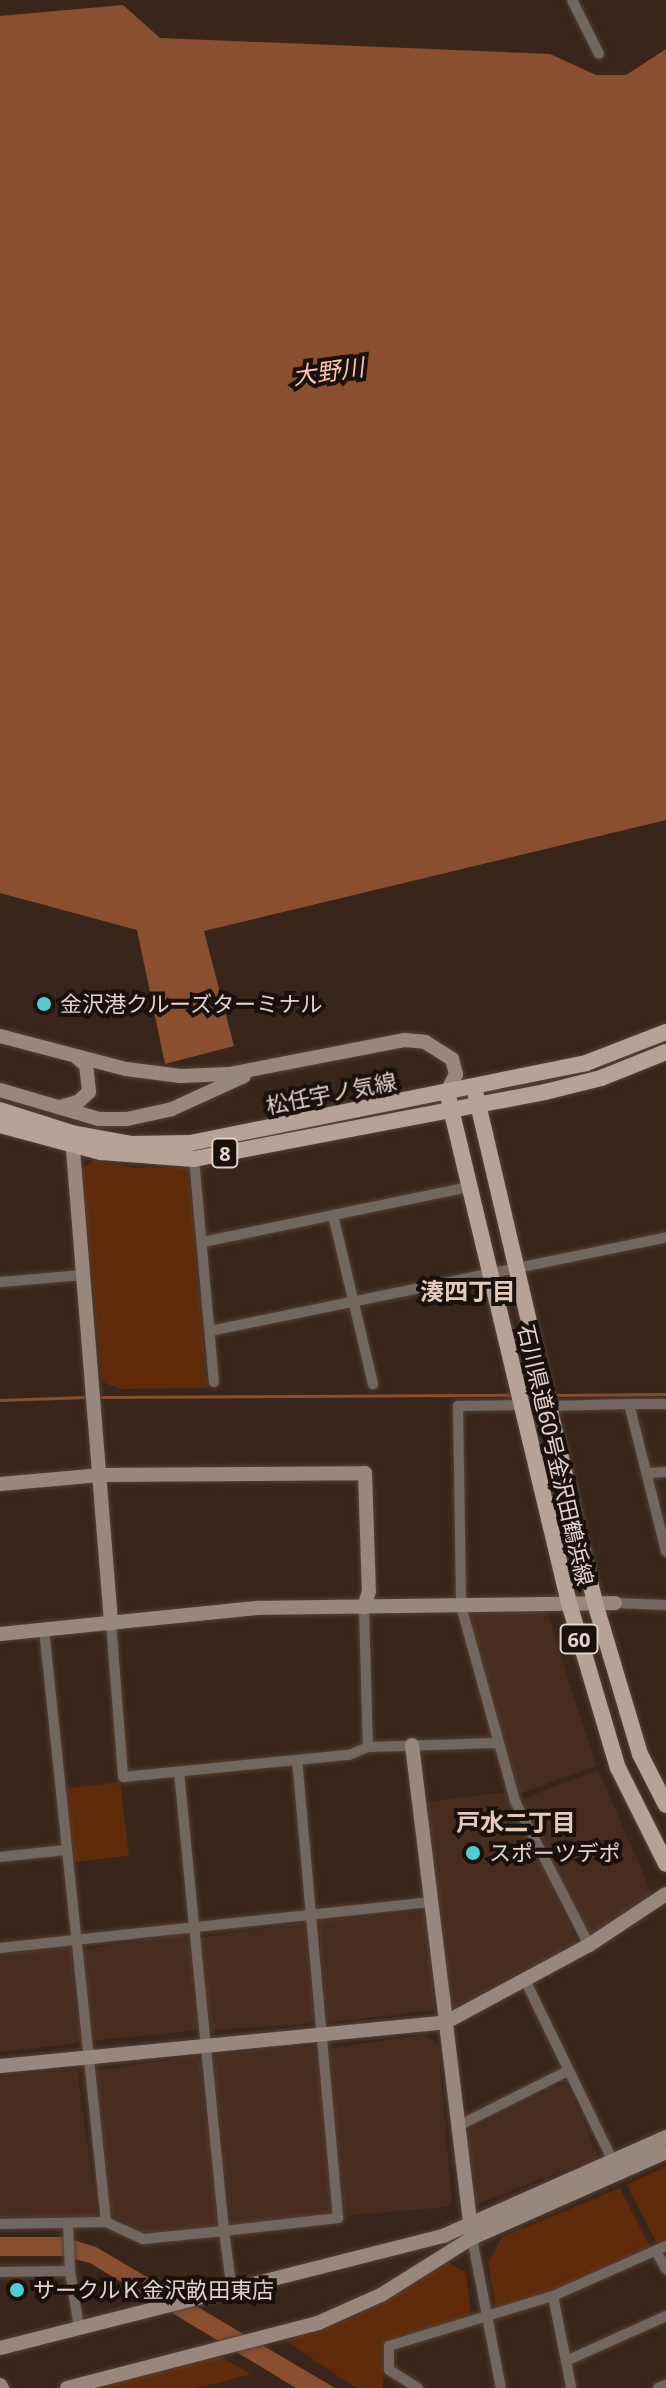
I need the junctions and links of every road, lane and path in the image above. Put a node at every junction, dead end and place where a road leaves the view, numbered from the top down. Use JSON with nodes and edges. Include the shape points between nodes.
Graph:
{"nodes":[{"id":1,"x":572,"y":0,"type":"edge"},
{"id":2,"x":599,"y":54,"type":"dead end"},
{"id":3,"x":666,"y":1032,"type":"edge"},
{"id":4,"x":0,"y":1036,"type":"edge"},
{"id":5,"x":666,"y":1052,"type":"edge"},
{"id":6,"x":75,"y":1056,"type":"junction"},
{"id":7,"x":263,"y":1068,"type":"junction"},
{"id":8,"x":456,"y":1074,"type":"junction"},
{"id":9,"x":474,"y":1087,"type":"junction"},
{"id":10,"x":0,"y":1090,"type":"edge"},
{"id":11,"x":447,"y":1092,"type":"junction"},
{"id":12,"x":479,"y":1106,"type":"junction"},
{"id":13,"x":55,"y":1108,"type":"junction"},
{"id":14,"x":0,"y":1110,"type":"edge"},
{"id":15,"x":451,"y":1111,"type":"junction"},
{"id":16,"x":0,"y":1125,"type":"edge"},
{"id":17,"x":72,"y":1140,"type":"junction"},
{"id":18,"x":194,"y":1159,"type":"junction"},
{"id":19,"x":469,"y":1187,"type":"junction"},
{"id":20,"x":333,"y":1215,"type":"junction"},
{"id":21,"x":666,"y":1237,"type":"edge"},
{"id":22,"x":203,"y":1242,"type":"junction"},
{"id":23,"x":515,"y":1270,"type":"junction"},
{"id":24,"x":81,"y":1275,"type":"junction"},
{"id":25,"x":491,"y":1276,"type":"junction"},
{"id":26,"x":0,"y":1282,"type":"edge"},
{"id":27,"x":353,"y":1303,"type":"junction"},
{"id":28,"x":210,"y":1331,"type":"junction"},
{"id":29,"x":214,"y":1382,"type":"dead end"},
{"id":30,"x":373,"y":1384,"type":"dead end"},
{"id":31,"x":629,"y":1404,"type":"junction"},
{"id":32,"x":666,"y":1404,"type":"edge"},
{"id":33,"x":521,"y":1405,"type":"junction"},
{"id":34,"x":549,"y":1406,"type":"junction"},
{"id":35,"x":666,"y":1472,"type":"edge"},
{"id":36,"x":647,"y":1473,"type":"junction"},
{"id":37,"x":100,"y":1475,"type":"junction"},
{"id":38,"x":0,"y":1484,"type":"edge"},
{"id":39,"x":664,"y":1537,"type":"edge"},
{"id":40,"x":666,"y":1551,"type":"edge"},
{"id":41,"x":569,"y":1603,"type":"junction"},
{"id":42,"x":595,"y":1603,"type":"junction"},
{"id":43,"x":615,"y":1603,"type":"joint"},
{"id":44,"x":666,"y":1605,"type":"edge"},
{"id":45,"x":461,"y":1606,"type":"junction"},
{"id":46,"x":364,"y":1607,"type":"junction"},
{"id":47,"x":111,"y":1623,"type":"junction"},
{"id":48,"x":44,"y":1629,"type":"junction"},
{"id":49,"x":0,"y":1634,"type":"edge"},
{"id":50,"x":496,"y":1743,"type":"junction"},
{"id":51,"x":412,"y":1745,"type":"junction"},
{"id":52,"x":368,"y":1747,"type":"junction"},
{"id":53,"x":297,"y":1761,"type":"junction"},
{"id":54,"x":179,"y":1773,"type":"junction"},
{"id":55,"x":666,"y":1805,"type":"edge"},
{"id":56,"x":65,"y":1850,"type":"junction"},
{"id":57,"x":0,"y":1857,"type":"edge"},
{"id":58,"x":666,"y":1864,"type":"edge"},
{"id":59,"x":666,"y":1894,"type":"edge"},
{"id":60,"x":432,"y":1902,"type":"junction"},
{"id":61,"x":311,"y":1915,"type":"junction"},
{"id":62,"x":195,"y":1928,"type":"junction"},
{"id":63,"x":75,"y":1941,"type":"junction"},
{"id":64,"x":589,"y":1945,"type":"junction"},
{"id":65,"x":0,"y":1948,"type":"edge"},
{"id":66,"x":525,"y":1980,"type":"junction"},
{"id":67,"x":446,"y":2022,"type":"junction"},
{"id":68,"x":321,"y":2033,"type":"junction"},
{"id":69,"x":207,"y":2045,"type":"junction"},
{"id":70,"x":87,"y":2058,"type":"junction"},
{"id":71,"x":0,"y":2066,"type":"edge"},
{"id":72,"x":566,"y":2072,"type":"junction"},
{"id":73,"x":458,"y":2126,"type":"junction"},
{"id":74,"x":666,"y":2137,"type":"edge"},
{"id":75,"x":666,"y":2152,"type":"edge"},
{"id":76,"x":614,"y":2163,"type":"junction"},
{"id":77,"x":106,"y":2222,"type":"junction"},
{"id":78,"x":0,"y":2224,"type":"edge"},
{"id":79,"x":68,"y":2226,"type":"junction"},
{"id":80,"x":224,"y":2231,"type":"junction"},
{"id":81,"x":471,"y":2231,"type":"junction"},
{"id":82,"x":661,"y":2248,"type":"edge"},
{"id":83,"x":70,"y":2266,"type":"junction"},
{"id":84,"x":666,"y":2269,"type":"edge"},
{"id":85,"x":0,"y":2272,"type":"edge"},
{"id":86,"x":230,"y":2291,"type":"junction"},
{"id":87,"x":553,"y":2296,"type":"junction"},
{"id":88,"x":666,"y":2316,"type":"edge"},
{"id":89,"x":488,"y":2319,"type":"junction"},
{"id":90,"x":79,"y":2328,"type":"junction"},
{"id":91,"x":0,"y":2348,"type":"edge"},
{"id":92,"x":566,"y":2361,"type":"junction"},
{"id":93,"x":666,"y":2385,"type":"edge"},
{"id":94,"x":67,"y":2388,"type":"edge"},
{"id":95,"x":418,"y":2388,"type":"edge"},
{"id":96,"x":501,"y":2388,"type":"edge"},
{"id":97,"x":571,"y":2388,"type":"edge"},
{"id":98,"x":658,"y":2388,"type":"edge"}],
"edges":[{"from":1,"to":2,"type":"street"},
{"from":3,"to":9,"type":"main road","name":"松任宇ノ気線","number":"8","via":[[609,1057]]},
{"from":4,"to":6,"type":"street"},
{"from":5,"to":12,"type":"main road","name":"松任宇ノ気線","number":"8","via":[[601,1078]]},
{"from":6,"to":7,"type":"street","via":[[181,1076]]},
{"from":6,"to":13,"type":"street","via":[[86,1065],[89,1092],[78,1102]]},
{"from":7,"to":8,"type":"street","via":[[404,1040],[425,1042],[452,1059]]},
{"from":7,"to":13,"type":"street","via":[[151,1115],[99,1119]]},
{"from":8,"to":9,"type":"street"},
{"from":8,"to":11,"type":"street"},
{"from":9,"to":11,"type":"main road","name":"松任宇ノ気線","number":"8"},
{"from":9,"to":12,"type":"main road","name":"石川県道60号金沢田鶴浜線","number":"60"},
{"from":10,"to":13,"type":"street"},
{"from":11,"to":15,"type":"main road","name":"石川県道60号金沢田鶴浜線","number":"60"},
{"from":11,"to":17,"type":"main road","name":"松任宇ノ気線","number":"8","via":[[190,1143]]},
{"from":12,"to":15,"type":"main road","name":"松任宇ノ気線","number":"8"},
{"from":12,"to":23,"type":"main road","name":"石川県道60号金沢田鶴浜線","number":"60"},
{"from":14,"to":17,"type":"main road","name":"松任宇ノ気線","number":"8"},
{"from":15,"to":18,"type":"main road","name":"松任宇ノ気線","number":"8"},
{"from":15,"to":19,"type":"main road","name":"石川県道60号金沢田鶴浜線","number":"60"},
{"from":16,"to":17,"type":"main road","name":"松任宇ノ気線","number":"8"},
{"from":17,"to":18,"type":"main road","name":"松任宇ノ気線","number":"8","via":[[131,1157]]},
{"from":17,"to":24,"type":"street"},
{"from":18,"to":22,"type":"street"},
{"from":19,"to":20,"type":"street"},
{"from":19,"to":25,"type":"main road","name":"石川県道60号金沢田鶴浜線","number":"60"},
{"from":20,"to":22,"type":"street"},
{"from":20,"to":27,"type":"street"},
{"from":21,"to":23,"type":"street"},
{"from":22,"to":28,"type":"street"},
{"from":23,"to":25,"type":"street"},
{"from":23,"to":34,"type":"main road","name":"石川県道60号金沢田鶴浜線","number":"60"},
{"from":24,"to":26,"type":"street"},
{"from":24,"to":37,"type":"street"},
{"from":25,"to":27,"type":"street"},
{"from":25,"to":33,"type":"main road","name":"石川県道60号金沢田鶴浜線","number":"60"},
{"from":27,"to":28,"type":"street"},
{"from":27,"to":30,"type":"street"},
{"from":28,"to":29,"type":"street"},
{"from":31,"to":32,"type":"street"},
{"from":31,"to":34,"type":"street"},
{"from":31,"to":36,"type":"street"},
{"from":33,"to":41,"type":"main road","name":"石川県道60号金沢田鶴浜線","number":"60"},
{"from":33,"to":45,"type":"street","via":[[458,1406]]},
{"from":34,"to":42,"type":"main road","name":"石川県道60号金沢田鶴浜線","number":"60"},
{"from":35,"to":36,"type":"street"},
{"from":36,"to":39,"type":"street"},
{"from":37,"to":38,"type":"street"},
{"from":37,"to":46,"type":"street","via":[[365,1473],[369,1591]]},
{"from":37,"to":47,"type":"street"},
{"from":39,"to":40,"type":"street"},
{"from":41,"to":42,"type":"street"},
{"from":41,"to":45,"type":"street"},
{"from":41,"to":58,"type":"main road","name":"石川県道60号金沢田鶴浜線","number":"60","via":[[618,1768]]},
{"from":42,"to":43,"type":"street"},
{"from":42,"to":55,"type":"main road","name":"石川県道60号金沢田鶴浜線","number":"60","via":[[640,1754]]},
{"from":43,"to":44,"type":"street"},
{"from":45,"to":46,"type":"street"},
{"from":45,"to":50,"type":"street"},
{"from":46,"to":47,"type":"street","via":[[257,1608]]},
{"from":46,"to":52,"type":"street"},
{"from":47,"to":48,"type":"street"},
{"from":47,"to":54,"type":"street","via":[[123,1777]]},
{"from":48,"to":49,"type":"street"},
{"from":48,"to":56,"type":"street"},
{"from":50,"to":51,"type":"street"},
{"from":50,"to":64,"type":"street","via":[[515,1801]]},
{"from":51,"to":52,"type":"street"},
{"from":51,"to":60,"type":"street"},
{"from":52,"to":53,"type":"street","via":[[349,1755]]},
{"from":53,"to":54,"type":"street"},
{"from":53,"to":61,"type":"street"},
{"from":54,"to":62,"type":"street"},
{"from":56,"to":57,"type":"street"},
{"from":56,"to":63,"type":"street"},
{"from":59,"to":64,"type":"street"},
{"from":60,"to":61,"type":"street"},
{"from":60,"to":67,"type":"street"},
{"from":61,"to":62,"type":"street"},
{"from":61,"to":68,"type":"street"},
{"from":62,"to":63,"type":"street"},
{"from":62,"to":69,"type":"street"},
{"from":63,"to":65,"type":"street"},
{"from":63,"to":70,"type":"street"},
{"from":64,"to":66,"type":"street"},
{"from":66,"to":67,"type":"street"},
{"from":66,"to":72,"type":"street"},
{"from":67,"to":68,"type":"street"},
{"from":67,"to":73,"type":"street"},
{"from":68,"to":69,"type":"street"},
{"from":68,"to":80,"type":"street","via":[[338,2218]]},
{"from":69,"to":70,"type":"street"},
{"from":69,"to":80,"type":"street"},
{"from":70,"to":71,"type":"street"},
{"from":70,"to":77,"type":"street"},
{"from":72,"to":73,"type":"street"},
{"from":72,"to":76,"type":"street"},
{"from":73,"to":81,"type":"street"},
{"from":74,"to":76,"type":"street"},
{"from":75,"to":81,"type":"street"},
{"from":76,"to":81,"type":"street"},
{"from":77,"to":79,"type":"street"},
{"from":77,"to":80,"type":"street","via":[[143,2239]]},
{"from":78,"to":79,"type":"street"},
{"from":79,"to":83,"type":"street"},
{"from":80,"to":86,"type":"street"},
{"from":81,"to":86,"type":"street"},
{"from":81,"to":89,"type":"street"},
{"from":81,"to":94,"type":"street","via":[[381,2295],[276,2337]]},
{"from":82,"to":84,"type":"street"},
{"from":82,"to":87,"type":"street"},
{"from":83,"to":85,"type":"street"},
{"from":83,"to":90,"type":"street"},
{"from":86,"to":90,"type":"street"},
{"from":87,"to":89,"type":"street"},
{"from":87,"to":92,"type":"street"},
{"from":88,"to":92,"type":"street"},
{"from":89,"to":95,"type":"street","via":[[389,2346],[389,2370]]},
{"from":89,"to":96,"type":"street"},
{"from":90,"to":91,"type":"street"},
{"from":92,"to":97,"type":"street"},
{"from":93,"to":98,"type":"street"}]}
